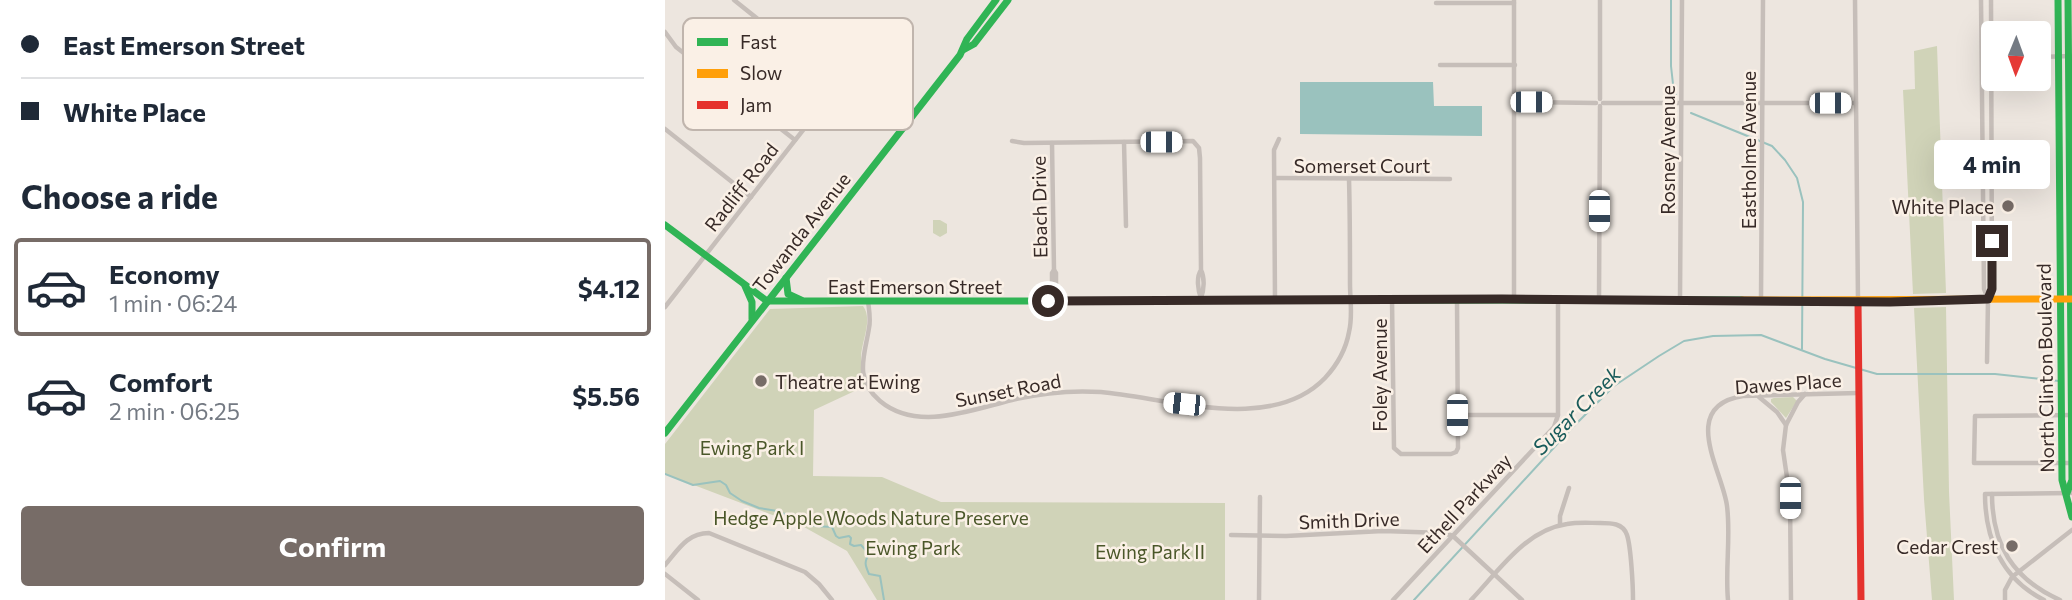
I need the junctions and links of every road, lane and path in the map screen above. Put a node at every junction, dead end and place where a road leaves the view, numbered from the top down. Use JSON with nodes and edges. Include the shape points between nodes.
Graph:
{"nodes":[{"id":1,"x":734,"y":0,"type":"edge"},
{"id":2,"x":996,"y":0,"type":"edge"},
{"id":3,"x":1008,"y":0,"type":"edge"},
{"id":4,"x":1601,"y":0,"type":"edge"},
{"id":5,"x":1682,"y":0,"type":"edge"},
{"id":6,"x":1763,"y":0,"type":"edge"},
{"id":7,"x":1855,"y":0,"type":"edge"},
{"id":8,"x":1981,"y":0,"type":"edge"},
{"id":9,"x":1991,"y":0,"type":"edge"},
{"id":10,"x":2058,"y":0,"type":"edge"},
{"id":11,"x":2068,"y":0,"type":"edge"},
{"id":12,"x":1514,"y":2,"type":"edge"},
{"id":13,"x":1436,"y":3,"type":"dead end"},
{"id":14,"x":756,"y":18,"type":"edge"},
{"id":15,"x":1981,"y":21,"type":"edge"},
{"id":16,"x":1991,"y":21,"type":"edge"},
{"id":17,"x":665,"y":32,"type":"edge"},
{"id":18,"x":963,"y":51,"type":"junction"},
{"id":19,"x":683,"y":52,"type":"edge"},
{"id":20,"x":2051,"y":57,"type":"edge"},
{"id":21,"x":2058,"y":57,"type":"junction"},
{"id":22,"x":2070,"y":57,"type":"edge"},
{"id":23,"x":1440,"y":65,"type":"dead end"},
{"id":24,"x":1515,"y":65,"type":"junction"},
{"id":25,"x":1982,"y":91,"type":"edge"},
{"id":26,"x":1992,"y":91,"type":"edge"},
{"id":27,"x":1515,"y":102,"type":"junction"},
{"id":28,"x":1600,"y":103,"type":"junction"},
{"id":29,"x":1681,"y":103,"type":"junction"},
{"id":30,"x":1763,"y":103,"type":"junction"},
{"id":31,"x":1856,"y":103,"type":"junction"},
{"id":32,"x":913,"y":115,"type":"edge"},
{"id":33,"x":665,"y":129,"type":"edge"},
{"id":34,"x":782,"y":130,"type":"edge"},
{"id":35,"x":803,"y":130,"type":"edge"},
{"id":36,"x":901,"y":130,"type":"edge"},
{"id":37,"x":2059,"y":133,"type":"junction"},
{"id":38,"x":2069,"y":133,"type":"junction"},
{"id":39,"x":1279,"y":139,"type":"dead end"},
{"id":40,"x":795,"y":140,"type":"junction"},
{"id":41,"x":1012,"y":141,"type":"dead end"},
{"id":42,"x":1125,"y":142,"type":"junction"},
{"id":43,"x":1052,"y":143,"type":"junction"},
{"id":44,"x":1983,"y":169,"type":"junction"},
{"id":45,"x":1992,"y":169,"type":"junction"},
{"id":46,"x":1275,"y":178,"type":"junction"},
{"id":47,"x":1349,"y":178,"type":"junction"},
{"id":48,"x":1450,"y":179,"type":"dead end"},
{"id":49,"x":1983,"y":193,"type":"junction"},
{"id":50,"x":1992,"y":193,"type":"junction"},
{"id":51,"x":751,"y":197,"type":"junction"},
{"id":52,"x":2060,"y":211,"type":"junction"},
{"id":53,"x":2069,"y":211,"type":"junction"},
{"id":54,"x":665,"y":225,"type":"edge"},
{"id":55,"x":1126,"y":226,"type":"dead end"},
{"id":56,"x":705,"y":256,"type":"junction"},
{"id":57,"x":786,"y":277,"type":"junction"},
{"id":58,"x":744,"y":284,"type":"junction"},
{"id":59,"x":1201,"y":299,"type":"junction"},
{"id":60,"x":1351,"y":299,"type":"junction"},
{"id":61,"x":1392,"y":299,"type":"junction"},
{"id":62,"x":1457,"y":299,"type":"junction"},
{"id":63,"x":1514,"y":299,"type":"junction"},
{"id":64,"x":1988,"y":299,"type":"junction"},
{"id":65,"x":2060,"y":299,"type":"junction"},
{"id":66,"x":2071,"y":299,"type":"edge"},
{"id":67,"x":1054,"y":300,"type":"junction"},
{"id":68,"x":1275,"y":300,"type":"junction"},
{"id":69,"x":1558,"y":300,"type":"junction"},
{"id":70,"x":1599,"y":300,"type":"junction"},
{"id":71,"x":1680,"y":300,"type":"junction"},
{"id":72,"x":1761,"y":300,"type":"junction"},
{"id":73,"x":767,"y":301,"type":"junction"},
{"id":74,"x":869,"y":301,"type":"junction"},
{"id":75,"x":1858,"y":301,"type":"junction"},
{"id":76,"x":810,"y":302,"type":"junction"},
{"id":77,"x":665,"y":307,"type":"edge"},
{"id":78,"x":752,"y":320,"type":"junction"},
{"id":79,"x":1987,"y":362,"type":"dead end"},
{"id":80,"x":2071,"y":372,"type":"edge"},
{"id":81,"x":1858,"y":393,"type":"junction"},
{"id":82,"x":2072,"y":393,"type":"edge"},
{"id":83,"x":1805,"y":394,"type":"junction"},
{"id":84,"x":1758,"y":396,"type":"junction"},
{"id":85,"x":1457,"y":415,"type":"junction"},
{"id":86,"x":1558,"y":415,"type":"junction"},
{"id":87,"x":2061,"y":415,"type":"junction"},
{"id":88,"x":2072,"y":415,"type":"edge"},
{"id":89,"x":1786,"y":425,"type":"junction"},
{"id":90,"x":665,"y":432,"type":"edge"},
{"id":91,"x":2061,"y":463,"type":"junction"},
{"id":92,"x":2071,"y":463,"type":"edge"},
{"id":93,"x":1569,"y":488,"type":"dead end"},
{"id":94,"x":2070,"y":493,"type":"edge"},
{"id":95,"x":1988,"y":494,"type":"junction"},
{"id":96,"x":1260,"y":497,"type":"dead end"},
{"id":97,"x":2072,"y":517,"type":"edge"},
{"id":98,"x":1560,"y":525,"type":"junction"},
{"id":99,"x":2072,"y":530,"type":"edge"},
{"id":100,"x":1231,"y":536,"type":"dead end"},
{"id":101,"x":1259,"y":536,"type":"junction"},
{"id":102,"x":1455,"y":538,"type":"junction"},
{"id":103,"x":665,"y":565,"type":"edge"},
{"id":104,"x":2018,"y":572,"type":"junction"},
{"id":105,"x":665,"y":574,"type":"edge"},
{"id":106,"x":1496,"y":575,"type":"junction"},
{"id":107,"x":2012,"y":577,"type":"junction"},
{"id":108,"x":698,"y":600,"type":"edge"},
{"id":109,"x":832,"y":600,"type":"edge"},
{"id":110,"x":1259,"y":600,"type":"edge"},
{"id":111,"x":1393,"y":600,"type":"edge"},
{"id":112,"x":1471,"y":600,"type":"edge"},
{"id":113,"x":1522,"y":600,"type":"edge"},
{"id":114,"x":1633,"y":600,"type":"edge"},
{"id":115,"x":1728,"y":600,"type":"edge"},
{"id":116,"x":1791,"y":600,"type":"edge"},
{"id":117,"x":1861,"y":600,"type":"edge"},
{"id":118,"x":2005,"y":600,"type":"edge"},
{"id":119,"x":2044,"y":600,"type":"edge"},
{"id":120,"x":2060,"y":600,"type":"edge"}],
"edges":[{"from":1,"to":14,"type":"street"},
{"from":2,"to":18,"type":"main road","name":"Towanda Avenue","via":[[967,38]]},
{"from":3,"to":18,"type":"main road","name":"Towanda Avenue","via":[[974,44]]},
{"from":4,"to":28,"type":"street"},
{"from":5,"to":29,"type":"street","name":"Rosney Avenue"},
{"from":6,"to":30,"type":"street","name":"Eastholme Avenue"},
{"from":7,"to":31,"type":"street"},
{"from":8,"to":15,"type":"street"},
{"from":9,"to":16,"type":"street"},
{"from":10,"to":21,"type":"main road","name":"North Clinton Boulevard"},
{"from":11,"to":22,"type":"main road","name":"North Clinton Boulevard"},
{"from":12,"to":13,"type":"street"},
{"from":12,"to":24,"type":"street"},
{"from":17,"to":19,"type":"street"},
{"from":18,"to":32,"type":"main road","name":"Towanda Avenue"},
{"from":20,"to":21,"type":"street"},
{"from":21,"to":22,"type":"street"},
{"from":21,"to":37,"type":"main road","name":"North Clinton Boulevard"},
{"from":22,"to":38,"type":"main road","name":"North Clinton Boulevard"},
{"from":23,"to":24,"type":"street"},
{"from":24,"to":27,"type":"street"},
{"from":25,"to":44,"type":"street"},
{"from":26,"to":45,"type":"street"},
{"from":27,"to":28,"type":"street"},
{"from":27,"to":63,"type":"street"},
{"from":28,"to":29,"type":"street"},
{"from":28,"to":70,"type":"street"},
{"from":29,"to":30,"type":"street"},
{"from":29,"to":71,"type":"street","name":"Rosney Avenue"},
{"from":30,"to":31,"type":"street"},
{"from":30,"to":72,"type":"street","name":"Eastholme Avenue"},
{"from":31,"to":75,"type":"street"},
{"from":33,"to":51,"type":"street"},
{"from":34,"to":40,"type":"street"},
{"from":35,"to":40,"type":"street","name":"Radliff Road"},
{"from":36,"to":57,"type":"main road","name":"Towanda Avenue"},
{"from":37,"to":38,"type":"main road"},
{"from":37,"to":52,"type":"main road","name":"North Clinton Boulevard"},
{"from":38,"to":53,"type":"main road","name":"North Clinton Boulevard"},
{"from":39,"to":46,"type":"street","via":[[1274,150]]},
{"from":40,"to":51,"type":"street","name":"Radliff Road"},
{"from":41,"to":43,"type":"street"},
{"from":42,"to":43,"type":"street"},
{"from":42,"to":55,"type":"street"},
{"from":42,"to":59,"type":"street","via":[[1193,141],[1199,148]]},
{"from":43,"to":67,"type":"street","name":"Ebach Drive"},
{"from":44,"to":45,"type":"street"},
{"from":44,"to":49,"type":"street"},
{"from":45,"to":50,"type":"street"},
{"from":46,"to":47,"type":"street","name":"Somerset Court"},
{"from":46,"to":68,"type":"street"},
{"from":47,"to":48,"type":"street","name":"Somerset Court"},
{"from":47,"to":60,"type":"street","name":"Sunset Road"},
{"from":49,"to":50,"type":"street"},
{"from":49,"to":64,"type":"street","via":[[1984,289]]},
{"from":50,"to":64,"type":"street","via":[[1992,289]]},
{"from":51,"to":56,"type":"street","name":"Radliff Road"},
{"from":52,"to":53,"type":"main road"},
{"from":52,"to":65,"type":"main road","name":"North Clinton Boulevard"},
{"from":53,"to":66,"type":"main road","name":"North Clinton Boulevard"},
{"from":54,"to":56,"type":"main road"},
{"from":56,"to":58,"type":"main road"},
{"from":56,"to":77,"type":"street","name":"Radliff Road"},
{"from":57,"to":73,"type":"main road","name":"Towanda Avenue"},
{"from":57,"to":76,"type":"main road","via":[[788,294]]},
{"from":58,"to":73,"type":"main road"},
{"from":58,"to":78,"type":"main road","via":[[752,302]]},
{"from":59,"to":67,"type":"main road","name":"East Emerson Street"},
{"from":59,"to":68,"type":"main road","name":"East Emerson Street"},
{"from":60,"to":61,"type":"main road","name":"East Emerson Street"},
{"from":60,"to":68,"type":"main road","name":"East Emerson Street"},
{"from":60,"to":74,"type":"street","name":"Sunset Road","via":[[1349,336],[1334,367],[1313,388],[1282,403],[1217,407],[1073,392],[1035,395],[933,417],[892,409],[870,390],[863,365]]},
{"from":61,"to":62,"type":"main road","name":"East Emerson Street"},
{"from":61,"to":85,"type":"street","name":"Foley Avenue","via":[[1396,451],[1456,452]]},
{"from":62,"to":63,"type":"main road","name":"East Emerson Street"},
{"from":62,"to":85,"type":"street"},
{"from":63,"to":69,"type":"main road","name":"East Emerson Street"},
{"from":64,"to":65,"type":"main road","name":"East Emerson Street"},
{"from":64,"to":75,"type":"main road","name":"East Emerson Street"},
{"from":64,"to":79,"type":"street"},
{"from":65,"to":66,"type":"main road","name":"East Emerson Street"},
{"from":65,"to":87,"type":"main road","name":"North Clinton Boulevard"},
{"from":66,"to":80,"type":"main road","name":"North Clinton Boulevard"},
{"from":67,"to":74,"type":"main road","name":"East Emerson Street"},
{"from":69,"to":70,"type":"main road","name":"East Emerson Street"},
{"from":69,"to":86,"type":"street"},
{"from":70,"to":71,"type":"main road","name":"East Emerson Street"},
{"from":71,"to":72,"type":"main road","name":"East Emerson Street"},
{"from":72,"to":75,"type":"main road","name":"East Emerson Street"},
{"from":73,"to":76,"type":"main road","name":"East Emerson Street"},
{"from":73,"to":78,"type":"main road","name":"Towanda Avenue"},
{"from":74,"to":76,"type":"main road","name":"East Emerson Street"},
{"from":75,"to":81,"type":"main road"},
{"from":78,"to":90,"type":"main road","name":"Towanda Avenue"},
{"from":80,"to":82,"type":"main road","name":"North Clinton Boulevard"},
{"from":81,"to":83,"type":"street","name":"Dawes Place"},
{"from":81,"to":117,"type":"main road"},
{"from":82,"to":88,"type":"main road","name":"North Clinton Boulevard"},
{"from":83,"to":84,"type":"street","name":"Dawes Place"},
{"from":83,"to":89,"type":"street"},
{"from":84,"to":89,"type":"street"},
{"from":84,"to":115,"type":"street","name":"Dawes Place","via":[[1738,397],[1721,405],[1710,421],[1708,442],[1727,505]]},
{"from":85,"to":86,"type":"street"},
{"from":86,"to":102,"type":"street","name":"Ethell Parkway","via":[[1554,427]]},
{"from":87,"to":88,"type":"street"},
{"from":87,"to":91,"type":"main road","name":"North Clinton Boulevard"},
{"from":87,"to":91,"type":"street","via":[[1975,416],[1974,463]]},
{"from":88,"to":92,"type":"main road","name":"North Clinton Boulevard"},
{"from":89,"to":116,"type":"street","via":[[1783,450],[1790,498]]},
{"from":91,"to":92,"type":"street"},
{"from":91,"to":94,"type":"main road","name":"North Clinton Boulevard","via":[[2062,480]]},
{"from":92,"to":94,"type":"main road","name":"North Clinton Boulevard"},
{"from":93,"to":98,"type":"street"},
{"from":94,"to":95,"type":"street"},
{"from":94,"to":97,"type":"main road"},
{"from":95,"to":104,"type":"street","via":[[1997,537]]},
{"from":95,"to":107,"type":"street","via":[[1989,534]]},
{"from":96,"to":101,"type":"street"},
{"from":98,"to":106,"type":"street","via":[[1529,540]]},
{"from":98,"to":114,"type":"street","via":[[1609,523],[1622,528],[1628,537]]},
{"from":99,"to":104,"type":"street"},
{"from":100,"to":101,"type":"street","name":"Smith Drive"},
{"from":101,"to":102,"type":"street","name":"Smith Drive","via":[[1383,531]]},
{"from":101,"to":110,"type":"street"},
{"from":102,"to":106,"type":"street"},
{"from":102,"to":111,"type":"street","name":"Ethell Parkway"},
{"from":103,"to":109,"type":"street","via":[[685,540],[709,533],[805,572]]},
{"from":104,"to":107,"type":"street"},
{"from":104,"to":120,"type":"street"},
{"from":105,"to":108,"type":"street"},
{"from":106,"to":112,"type":"street"},
{"from":106,"to":113,"type":"street"},
{"from":107,"to":118,"type":"street"},
{"from":107,"to":119,"type":"street"}]}
